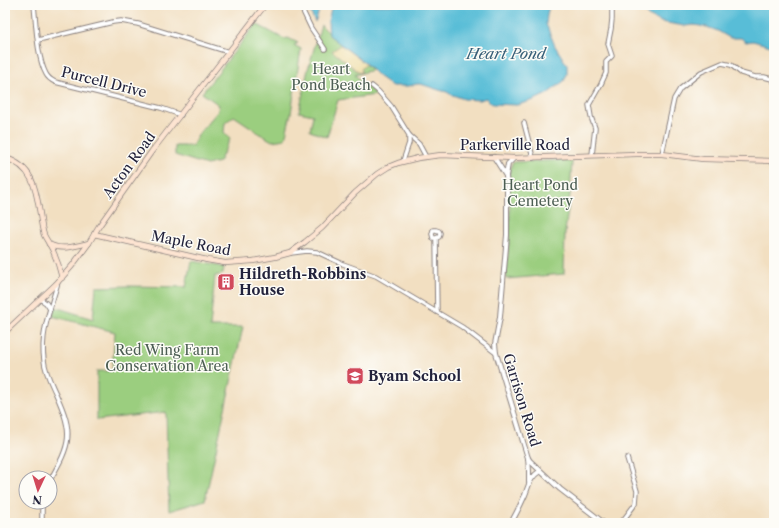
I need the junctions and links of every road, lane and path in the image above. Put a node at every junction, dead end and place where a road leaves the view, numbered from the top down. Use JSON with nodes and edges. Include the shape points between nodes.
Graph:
{"nodes":[{"id":1,"x":34,"y":5,"type":"edge"},
{"id":2,"x":265,"y":5,"type":"edge"},
{"id":3,"x":300,"y":5,"type":"edge"},
{"id":4,"x":612,"y":5,"type":"edge"},
{"id":5,"x":38,"y":40,"type":"junction"},
{"id":6,"x":325,"y":49,"type":"dead end"},
{"id":7,"x":229,"y":52,"type":"junction"},
{"id":8,"x":774,"y":82,"type":"edge"},
{"id":9,"x":372,"y":86,"type":"dead end"},
{"id":10,"x":180,"y":115,"type":"junction"},
{"id":11,"x":524,"y":123,"type":"dead end"},
{"id":12,"x":409,"y":135,"type":"junction"},
{"id":13,"x":662,"y":154,"type":"junction"},
{"id":14,"x":592,"y":155,"type":"junction"},
{"id":15,"x":426,"y":157,"type":"junction"},
{"id":16,"x":494,"y":157,"type":"junction"},
{"id":17,"x":5,"y":158,"type":"edge"},
{"id":18,"x":514,"y":158,"type":"junction"},
{"id":19,"x":533,"y":158,"type":"junction"},
{"id":20,"x":403,"y":161,"type":"junction"},
{"id":21,"x":774,"y":161,"type":"edge"},
{"id":22,"x":506,"y":176,"type":"junction"},
{"id":23,"x":94,"y":234,"type":"junction"},
{"id":24,"x":436,"y":238,"type":"dead end"},
{"id":25,"x":89,"y":243,"type":"junction"},
{"id":26,"x":49,"y":244,"type":"junction"},
{"id":27,"x":290,"y":253,"type":"junction"},
{"id":28,"x":60,"y":280,"type":"junction"},
{"id":29,"x":40,"y":299,"type":"junction"},
{"id":30,"x":50,"y":309,"type":"junction"},
{"id":31,"x":437,"y":312,"type":"junction"},
{"id":32,"x":5,"y":332,"type":"edge"},
{"id":33,"x":496,"y":353,"type":"junction"},
{"id":34,"x":528,"y":458,"type":"junction"},
{"id":35,"x":627,"y":458,"type":"dead end"},
{"id":36,"x":56,"y":470,"type":"edge"},
{"id":37,"x":540,"y":471,"type":"junction"},
{"id":38,"x":529,"y":484,"type":"junction"},
{"id":39,"x":42,"y":510,"type":"edge"},
{"id":40,"x":42,"y":523,"type":"edge"},
{"id":41,"x":511,"y":523,"type":"edge"},
{"id":42,"x":604,"y":523,"type":"edge"},
{"id":43,"x":621,"y":523,"type":"edge"}],
"edges":[{"from":1,"to":5,"type":"street","name":"Purcell Drive"},
{"from":2,"to":7,"type":"main road","name":"Acton Road"},
{"from":3,"to":6,"type":"street"},
{"from":4,"to":14,"type":"street","via":[[608,44],[612,56],[606,62],[606,73],[590,105],[595,128]]},
{"from":5,"to":7,"type":"street","via":[[121,21]]},
{"from":5,"to":10,"type":"street","name":"Purcell Drive","via":[[46,75],[55,82]]},
{"from":7,"to":10,"type":"main road","name":"Acton Road"},
{"from":8,"to":13,"type":"street","via":[[772,79],[741,73],[731,65],[722,63],[701,72],[680,89],[674,98]]},
{"from":9,"to":12,"type":"street","via":[[391,106]]},
{"from":10,"to":23,"type":"main road","name":"Acton Road"},
{"from":11,"to":19,"type":"street"},
{"from":12,"to":15,"type":"street","via":[[419,144]]},
{"from":12,"to":20,"type":"street"},
{"from":13,"to":14,"type":"main road","name":"Parkerville Road"},
{"from":13,"to":21,"type":"main road","name":"Parkerville Road","via":[[703,159]]},
{"from":14,"to":19,"type":"main road","name":"Parkerville Road"},
{"from":15,"to":16,"type":"main road","name":"Parkerville Road"},
{"from":15,"to":20,"type":"main road","name":"Parkerville Road"},
{"from":16,"to":18,"type":"main road","name":"Parkerville Road"},
{"from":16,"to":22,"type":"street","name":"Garrison Road"},
{"from":17,"to":26,"type":"main road","via":[[24,168],[30,178],[43,232]]},
{"from":18,"to":19,"type":"main road","name":"Parkerville Road"},
{"from":18,"to":22,"type":"street","name":"Garrison Road","via":[[508,164]]},
{"from":20,"to":27,"type":"main road","name":"Parkerville Road","via":[[377,174],[322,228]]},
{"from":22,"to":33,"type":"street","name":"Garrison Road","via":[[507,235]]},
{"from":23,"to":25,"type":"main road","name":"Acton Road"},
{"from":23,"to":27,"type":"main road","name":"Maple Road","via":[[221,262],[261,260]]},
{"from":24,"to":31,"type":"street"},
{"from":25,"to":26,"type":"main road","via":[[68,247]]},
{"from":25,"to":28,"type":"main road","name":"Acton Road"},
{"from":26,"to":28,"type":"main road","via":[[55,256]]},
{"from":27,"to":31,"type":"street","name":"Maple Road","via":[[317,252],[363,270]]},
{"from":28,"to":29,"type":"main road","name":"Acton Road"},
{"from":28,"to":30,"type":"street"},
{"from":29,"to":30,"type":"street"},
{"from":29,"to":32,"type":"main road","name":"Acton Road"},
{"from":30,"to":36,"type":"street","via":[[44,334],[44,360],[49,379],[66,418],[68,433],[64,452]]},
{"from":31,"to":33,"type":"street","name":"Maple Road"},
{"from":33,"to":34,"type":"street","name":"Garrison Road"},
{"from":34,"to":37,"type":"street","name":"Garrison Road"},
{"from":34,"to":38,"type":"street"},
{"from":35,"to":43,"type":"street","via":[[637,491],[636,502]]},
{"from":37,"to":38,"type":"street"},
{"from":37,"to":42,"type":"street","name":"Garrison Road"},
{"from":38,"to":41,"type":"street"},
{"from":39,"to":40,"type":"street"}]}
